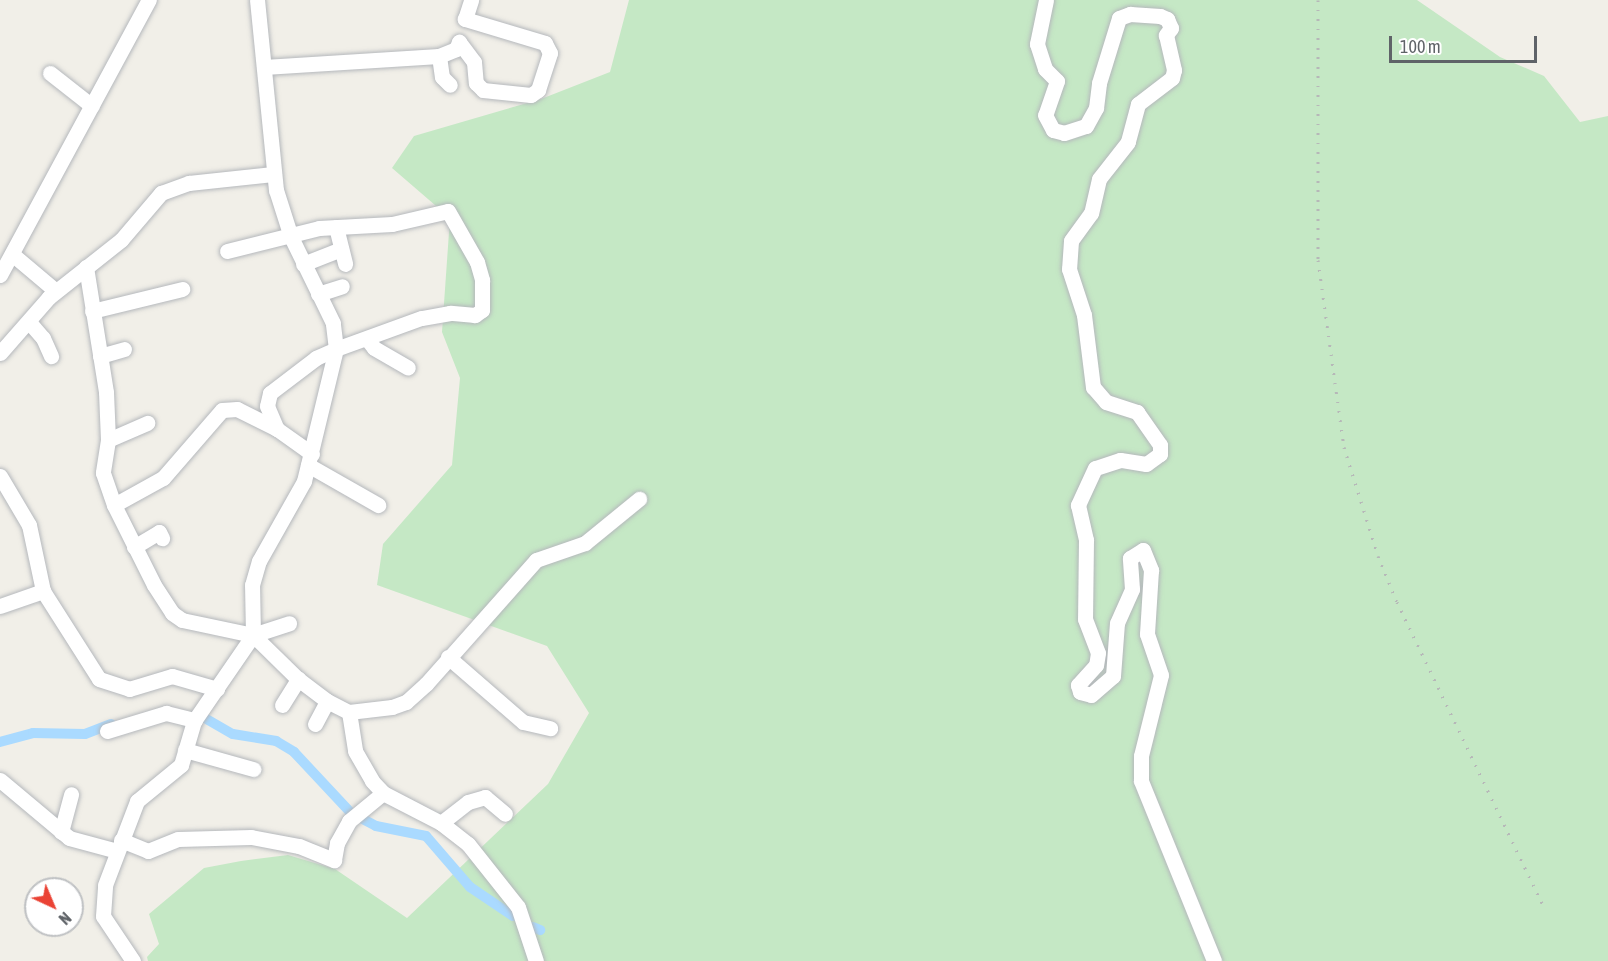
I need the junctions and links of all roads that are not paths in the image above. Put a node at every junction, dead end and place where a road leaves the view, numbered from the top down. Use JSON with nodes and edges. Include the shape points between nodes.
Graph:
{"nodes":[{"id":1,"x":149,"y":0,"type":"edge"},
{"id":2,"x":256,"y":0,"type":"edge"},
{"id":3,"x":471,"y":0,"type":"edge"},
{"id":4,"x":1046,"y":0,"type":"edge"},
{"id":5,"x":465,"y":19,"type":"junction"},
{"id":6,"x":459,"y":42,"type":"junction"},
{"id":7,"x":439,"y":56,"type":"junction"},
{"id":8,"x":264,"y":67,"type":"junction"},
{"id":9,"x":50,"y":73,"type":"dead end"},
{"id":10,"x":450,"y":85,"type":"dead end"},
{"id":11,"x":92,"y":106,"type":"junction"},
{"id":12,"x":273,"y":174,"type":"junction"},
{"id":13,"x":336,"y":227,"type":"junction"},
{"id":14,"x":291,"y":237,"type":"junction"},
{"id":15,"x":227,"y":251,"type":"dead end"},
{"id":16,"x":12,"y":254,"type":"junction"},
{"id":17,"x":303,"y":264,"type":"junction"},
{"id":18,"x":86,"y":267,"type":"junction"},
{"id":19,"x":0,"y":275,"type":"edge"},
{"id":20,"x":342,"y":286,"type":"dead end"},
{"id":21,"x":182,"y":289,"type":"dead end"},
{"id":22,"x":56,"y":291,"type":"junction"},
{"id":23,"x":318,"y":294,"type":"junction"},
{"id":24,"x":92,"y":311,"type":"junction"},
{"id":25,"x":29,"y":322,"type":"junction"},
{"id":26,"x":367,"y":339,"type":"junction"},
{"id":27,"x":124,"y":349,"type":"dead end"},
{"id":28,"x":336,"y":349,"type":"junction"},
{"id":29,"x":0,"y":353,"type":"edge"},
{"id":30,"x":51,"y":356,"type":"dead end"},
{"id":31,"x":100,"y":356,"type":"junction"},
{"id":32,"x":408,"y":368,"type":"dead end"},
{"id":33,"x":147,"y":423,"type":"dead end"},
{"id":34,"x":278,"y":429,"type":"junction"},
{"id":35,"x":108,"y":440,"type":"junction"},
{"id":36,"x":310,"y":460,"type":"junction"},
{"id":37,"x":0,"y":476,"type":"edge"},
{"id":38,"x":639,"y":499,"type":"dead end"},
{"id":39,"x":114,"y":505,"type":"junction"},
{"id":40,"x":378,"y":505,"type":"dead end"},
{"id":41,"x":162,"y":538,"type":"dead end"},
{"id":42,"x":134,"y":547,"type":"junction"},
{"id":43,"x":42,"y":591,"type":"junction"},
{"id":44,"x":0,"y":606,"type":"edge"},
{"id":45,"x":289,"y":623,"type":"dead end"},
{"id":46,"x":253,"y":635,"type":"junction"},
{"id":47,"x":448,"y":657,"type":"junction"},
{"id":48,"x":298,"y":679,"type":"junction"},
{"id":49,"x":217,"y":689,"type":"junction"},
{"id":50,"x":327,"y":702,"type":"junction"},
{"id":51,"x":282,"y":705,"type":"dead end"},
{"id":52,"x":349,"y":712,"type":"junction"},
{"id":53,"x":195,"y":720,"type":"junction"},
{"id":54,"x":315,"y":723,"type":"dead end"},
{"id":55,"x":550,"y":728,"type":"dead end"},
{"id":56,"x":107,"y":731,"type":"dead end"},
{"id":57,"x":185,"y":750,"type":"junction"},
{"id":58,"x":253,"y":769,"type":"dead end"},
{"id":59,"x":0,"y":780,"type":"edge"},
{"id":60,"x":383,"y":793,"type":"junction"},
{"id":61,"x":71,"y":794,"type":"dead end"},
{"id":62,"x":505,"y":814,"type":"dead end"},
{"id":63,"x":441,"y":823,"type":"junction"},
{"id":64,"x":62,"y":832,"type":"junction"},
{"id":65,"x":119,"y":846,"type":"junction"},
{"id":66,"x":133,"y":961,"type":"edge"},
{"id":67,"x":536,"y":961,"type":"edge"},
{"id":68,"x":1214,"y":961,"type":"edge"}],
"edges":[{"from":1,"to":11,"type":"street"},
{"from":2,"to":8,"type":"street"},
{"from":3,"to":5,"type":"street"},
{"from":4,"to":68,"type":"street","via":[[1038,44],[1045,69],[1057,81],[1045,116],[1053,130],[1064,133],[1086,126],[1096,108],[1099,83],[1119,18],[1130,14],[1160,16],[1167,19],[1171,28],[1166,35],[1174,70],[1172,78],[1138,104],[1128,142],[1099,179],[1091,213],[1071,241],[1069,269],[1084,315],[1093,387],[1106,402],[1137,411],[1160,445],[1160,454],[1146,464],[1120,460],[1095,468],[1078,505],[1086,540],[1085,619],[1098,653],[1096,664],[1078,685],[1080,692],[1090,695],[1113,676],[1118,623],[1132,589],[1130,558],[1143,550],[1151,570],[1147,634],[1161,675],[1141,756],[1141,780]]},
{"from":5,"to":6,"type":"street"},
{"from":5,"to":6,"type":"street","via":[[545,43],[550,53],[538,90],[531,95],[483,90],[477,83],[474,62]]},
{"from":6,"to":7,"type":"street","via":[[456,49]]},
{"from":7,"to":8,"type":"street"},
{"from":7,"to":10,"type":"street","via":[[442,78]]},
{"from":8,"to":12,"type":"street"},
{"from":9,"to":11,"type":"street"},
{"from":11,"to":16,"type":"street"},
{"from":12,"to":14,"type":"street"},
{"from":12,"to":18,"type":"street","via":[[189,183],[161,193],[121,240]]},
{"from":13,"to":14,"type":"street"},
{"from":13,"to":17,"type":"street","via":[[343,256]]},
{"from":13,"to":26,"type":"street","via":[[392,224],[448,211],[477,262],[482,280],[482,310],[475,315],[450,312],[421,318]]},
{"from":14,"to":15,"type":"street"},
{"from":14,"to":17,"type":"street"},
{"from":16,"to":19,"type":"street"},
{"from":16,"to":22,"type":"street"},
{"from":17,"to":23,"type":"street"},
{"from":18,"to":22,"type":"street"},
{"from":18,"to":24,"type":"street"},
{"from":20,"to":23,"type":"street"},
{"from":21,"to":24,"type":"street"},
{"from":22,"to":25,"type":"street"},
{"from":23,"to":28,"type":"street","via":[[333,323]]},
{"from":24,"to":31,"type":"street"},
{"from":25,"to":29,"type":"street"},
{"from":25,"to":30,"type":"street","via":[[43,338]]},
{"from":26,"to":28,"type":"street"},
{"from":26,"to":32,"type":"street","via":[[374,348]]},
{"from":27,"to":31,"type":"street"},
{"from":28,"to":34,"type":"street","via":[[316,358],[270,393],[267,406]]},
{"from":28,"to":36,"type":"street"},
{"from":31,"to":35,"type":"street"},
{"from":33,"to":35,"type":"street"},
{"from":34,"to":36,"type":"street"},
{"from":34,"to":39,"type":"street","via":[[237,409],[222,410],[163,478]]},
{"from":35,"to":39,"type":"street","via":[[103,469]]},
{"from":36,"to":40,"type":"street"},
{"from":36,"to":46,"type":"street","via":[[259,561],[252,585]]},
{"from":37,"to":43,"type":"street","via":[[29,525]]},
{"from":38,"to":47,"type":"street","via":[[593,538],[536,560],[518,576],[502,602]]},
{"from":39,"to":42,"type":"street"},
{"from":41,"to":42,"type":"street","via":[[159,532]]},
{"from":42,"to":46,"type":"street","via":[[176,617]]},
{"from":43,"to":44,"type":"street"},
{"from":43,"to":49,"type":"street","via":[[89,667],[105,683],[129,689],[172,676]]},
{"from":45,"to":46,"type":"street"},
{"from":46,"to":48,"type":"street"},
{"from":46,"to":49,"type":"street"},
{"from":47,"to":52,"type":"street","via":[[406,702]]},
{"from":47,"to":55,"type":"street","via":[[523,722]]},
{"from":48,"to":50,"type":"street"},
{"from":48,"to":51,"type":"street"},
{"from":49,"to":53,"type":"street"},
{"from":50,"to":52,"type":"street"},
{"from":50,"to":54,"type":"street"},
{"from":52,"to":60,"type":"street","via":[[355,751]]},
{"from":53,"to":56,"type":"street","via":[[166,713]]},
{"from":53,"to":57,"type":"street"},
{"from":57,"to":58,"type":"street"},
{"from":57,"to":65,"type":"street","via":[[178,768],[137,801]]},
{"from":59,"to":64,"type":"street"},
{"from":60,"to":63,"type":"street"},
{"from":60,"to":65,"type":"street","via":[[350,821],[334,860],[299,846],[251,837],[178,839],[148,851]]},
{"from":61,"to":64,"type":"street"},
{"from":62,"to":63,"type":"street","via":[[484,797],[468,802]]},
{"from":63,"to":67,"type":"street","via":[[468,844],[507,890],[518,907]]},
{"from":64,"to":65,"type":"street","via":[[77,842]]},
{"from":65,"to":66,"type":"street","via":[[105,885],[102,911]]}]}
